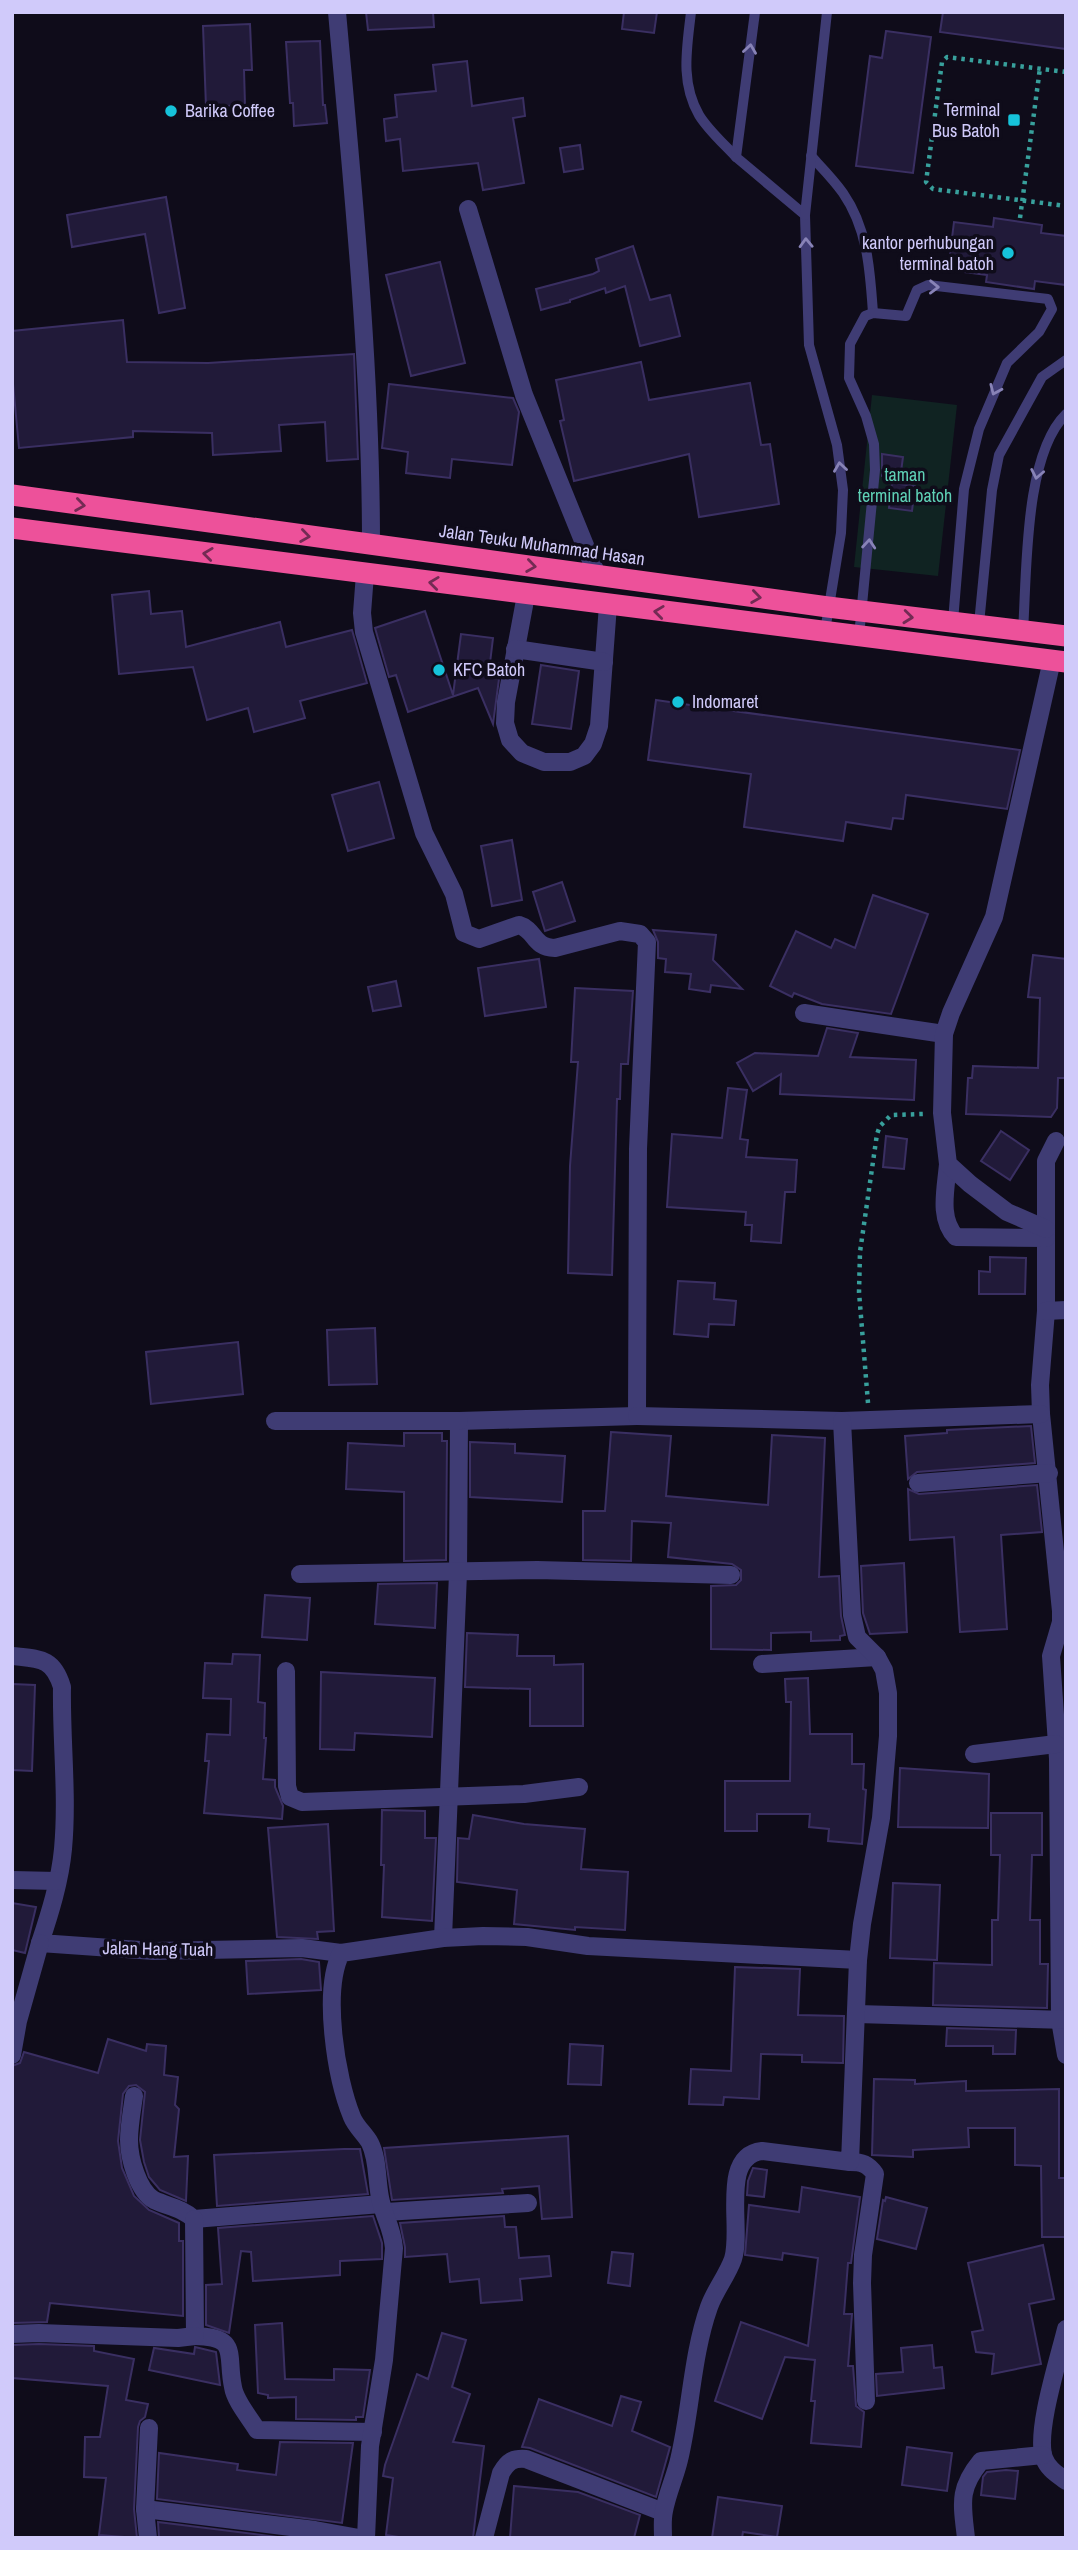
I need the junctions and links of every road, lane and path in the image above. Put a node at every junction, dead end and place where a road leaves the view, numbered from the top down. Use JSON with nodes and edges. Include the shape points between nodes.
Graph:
{"nodes":[{"id":1,"x":337,"y":12,"type":"edge"},
{"id":2,"x":691,"y":12,"type":"edge"},
{"id":3,"x":755,"y":12,"type":"edge"},
{"id":4,"x":827,"y":12,"type":"edge"},
{"id":5,"x":1040,"y":68,"type":"junction"},
{"id":6,"x":1066,"y":72,"type":"edge"},
{"id":7,"x":811,"y":156,"type":"junction"},
{"id":8,"x":736,"y":157,"type":"junction"},
{"id":9,"x":1023,"y":200,"type":"junction"},
{"id":10,"x":1066,"y":206,"type":"edge"},
{"id":11,"x":468,"y":209,"type":"dead end"},
{"id":12,"x":804,"y":215,"type":"junction"},
{"id":13,"x":1020,"y":218,"type":"dead end"},
{"id":14,"x":873,"y":313,"type":"junction"},
{"id":15,"x":1066,"y":360,"type":"edge"},
{"id":16,"x":1066,"y":414,"type":"edge"},
{"id":17,"x":12,"y":495,"type":"edge"},
{"id":18,"x":12,"y":528,"type":"edge"},
{"id":19,"x":371,"y":545,"type":"junction"},
{"id":20,"x":365,"y":574,"type":"junction"},
{"id":21,"x":597,"y":575,"type":"junction"},
{"id":22,"x":526,"y":595,"type":"junction"},
{"id":23,"x":608,"y":605,"type":"junction"},
{"id":24,"x":828,"y":607,"type":"junction"},
{"id":25,"x":863,"y":612,"type":"junction"},
{"id":26,"x":953,"y":621,"type":"junction"},
{"id":27,"x":979,"y":624,"type":"junction"},
{"id":28,"x":1023,"y":631,"type":"junction"},
{"id":29,"x":824,"y":632,"type":"junction"},
{"id":30,"x":1066,"y":636,"type":"edge"},
{"id":31,"x":859,"y":637,"type":"junction"},
{"id":32,"x":948,"y":648,"type":"junction"},
{"id":33,"x":516,"y":649,"type":"junction"},
{"id":34,"x":976,"y":652,"type":"junction"},
{"id":35,"x":1020,"y":656,"type":"junction"},
{"id":36,"x":1059,"y":661,"type":"edge"},
{"id":37,"x":604,"y":662,"type":"junction"},
{"id":38,"x":804,"y":1013,"type":"dead end"},
{"id":39,"x":944,"y":1034,"type":"junction"},
{"id":40,"x":942,"y":1113,"type":"junction"},
{"id":41,"x":1056,"y":1141,"type":"dead end"},
{"id":42,"x":948,"y":1164,"type":"junction"},
{"id":43,"x":1046,"y":1233,"type":"junction"},
{"id":44,"x":1066,"y":1310,"type":"edge"},
{"id":45,"x":1046,"y":1311,"type":"junction"},
{"id":46,"x":1041,"y":1414,"type":"junction"},
{"id":47,"x":637,"y":1416,"type":"junction"},
{"id":48,"x":869,"y":1420,"type":"junction"},
{"id":49,"x":275,"y":1421,"type":"dead end"},
{"id":50,"x":459,"y":1421,"type":"junction"},
{"id":51,"x":842,"y":1421,"type":"junction"},
{"id":52,"x":918,"y":1483,"type":"dead end"},
{"id":53,"x":1055,"y":1483,"type":"edge"},
{"id":54,"x":458,"y":1573,"type":"junction"},
{"id":55,"x":300,"y":1574,"type":"dead end"},
{"id":56,"x":731,"y":1575,"type":"dead end"},
{"id":57,"x":12,"y":1656,"type":"edge"},
{"id":58,"x":877,"y":1657,"type":"junction"},
{"id":59,"x":762,"y":1664,"type":"dead end"},
{"id":60,"x":286,"y":1671,"type":"dead end"},
{"id":61,"x":974,"y":1754,"type":"dead end"},
{"id":62,"x":1060,"y":1754,"type":"edge"},
{"id":63,"x":579,"y":1787,"type":"dead end"},
{"id":64,"x":450,"y":1795,"type":"junction"},
{"id":65,"x":12,"y":1880,"type":"edge"},
{"id":66,"x":57,"y":1881,"type":"junction"},
{"id":67,"x":443,"y":1938,"type":"junction"},
{"id":68,"x":40,"y":1943,"type":"junction"},
{"id":69,"x":341,"y":1953,"type":"junction"},
{"id":70,"x":858,"y":1960,"type":"junction"},
{"id":71,"x":857,"y":2014,"type":"junction"},
{"id":72,"x":1063,"y":2020,"type":"edge"},
{"id":73,"x":12,"y":2055,"type":"edge"},
{"id":74,"x":1066,"y":2055,"type":"edge"},
{"id":75,"x":134,"y":2096,"type":"dead end"},
{"id":76,"x":850,"y":2162,"type":"junction"},
{"id":77,"x":528,"y":2203,"type":"dead end"},
{"id":78,"x":383,"y":2208,"type":"junction"},
{"id":79,"x":194,"y":2219,"type":"junction"},
{"id":80,"x":1066,"y":2329,"type":"edge"},
{"id":81,"x":12,"y":2334,"type":"edge"},
{"id":82,"x":195,"y":2336,"type":"junction"},
{"id":83,"x":866,"y":2401,"type":"dead end"},
{"id":84,"x":149,"y":2428,"type":"dead end"},
{"id":85,"x":373,"y":2432,"type":"junction"},
{"id":86,"x":1043,"y":2455,"type":"junction"},
{"id":87,"x":1066,"y":2482,"type":"edge"},
{"id":88,"x":145,"y":2509,"type":"junction"},
{"id":89,"x":663,"y":2512,"type":"junction"},
{"id":90,"x":316,"y":2534,"type":"edge"},
{"id":91,"x":148,"y":2538,"type":"edge"},
{"id":92,"x":359,"y":2538,"type":"edge"},
{"id":93,"x":366,"y":2538,"type":"edge"},
{"id":94,"x":484,"y":2538,"type":"edge"},
{"id":95,"x":663,"y":2538,"type":"edge"},
{"id":96,"x":966,"y":2538,"type":"edge"}],
"edges":[{"from":1,"to":19,"type":"street","via":[[359,255],[371,459]]},
{"from":2,"to":8,"type":"lane","via":[[685,66],[689,92],[700,116]]},
{"from":8,"to":3,"type":"lane","one_way":true},
{"from":4,"to":7,"type":"lane"},
{"from":5,"to":6,"type":"path"},
{"from":5,"to":9,"type":"path"},
{"from":5,"to":9,"type":"path","via":[[947,57],[942,62],[926,182],[933,189]]},
{"from":7,"to":12,"type":"lane"},
{"from":7,"to":14,"type":"lane","via":[[843,192],[858,219],[868,252]]},
{"from":8,"to":12,"type":"lane"},
{"from":9,"to":10,"type":"path"},
{"from":9,"to":13,"type":"path"},
{"from":11,"to":21,"type":"street","via":[[524,394]]},
{"from":24,"to":12,"type":"lane","one_way":true,"via":[[843,490],[837,445],[809,345]]},
{"from":25,"to":14,"type":"lane","one_way":true,"via":[[874,444],[849,378],[850,344],[861,320]]},
{"from":14,"to":26,"type":"lane","one_way":true,"via":[[906,316],[917,290],[928,285],[1048,299],[1052,305],[1038,332],[1007,363],[979,429],[964,489]]},
{"from":15,"to":27,"type":"lane","via":[[1042,377],[999,455]]},
{"from":16,"to":28,"type":"lane","one_way":true,"via":[[1055,424],[1041,455],[1032,499]]},
{"from":17,"to":19,"type":"highway","name":"Jalan Teuku Muhammad Hasan","one_way":true},
{"from":20,"to":18,"type":"highway","one_way":true},
{"from":19,"to":21,"type":"highway","name":"Jalan Teuku Muhammad Hasan","one_way":true},
{"from":22,"to":20,"type":"highway","one_way":true},
{"from":20,"to":47,"type":"street","via":[[364,632],[424,833],[454,894],[464,933],[479,939],[519,925],[548,948],[620,931],[640,934],[647,943],[638,1149]]},
{"from":21,"to":24,"type":"highway","name":"Jalan Teuku Muhammad Hasan","one_way":true},
{"from":22,"to":23,"type":"highway"},
{"from":22,"to":33,"type":"street"},
{"from":29,"to":23,"type":"highway","one_way":true},
{"from":23,"to":37,"type":"street"},
{"from":24,"to":25,"type":"highway","name":"Jalan Teuku Muhammad Hasan"},
{"from":24,"to":29,"type":"lane"},
{"from":25,"to":26,"type":"highway","name":"Jalan Teuku Muhammad Hasan","one_way":true},
{"from":25,"to":31,"type":"lane"},
{"from":26,"to":27,"type":"highway","name":"Jalan Teuku Muhammad Hasan"},
{"from":26,"to":32,"type":"highway"},
{"from":27,"to":28,"type":"highway","name":"Jalan Teuku Muhammad Hasan"},
{"from":27,"to":34,"type":"highway"},
{"from":28,"to":30,"type":"highway","name":"Jalan Teuku Muhammad Hasan"},
{"from":28,"to":35,"type":"highway"},
{"from":29,"to":31,"type":"highway"},
{"from":31,"to":32,"type":"highway"},
{"from":32,"to":34,"type":"highway"},
{"from":33,"to":37,"type":"street"},
{"from":33,"to":37,"type":"street","via":[[505,723],[510,740],[522,753],[544,762],[570,762],[593,744],[599,726]]},
{"from":34,"to":35,"type":"highway"},
{"from":35,"to":36,"type":"highway"},
{"from":36,"to":39,"type":"street","via":[[994,917]]},
{"from":38,"to":39,"type":"street"},
{"from":39,"to":40,"type":"street"},
{"from":40,"to":42,"type":"street"},
{"from":40,"to":48,"type":"path","via":[[891,1115],[877,1134],[860,1252]]},
{"from":41,"to":43,"type":"street","via":[[1046,1161]]},
{"from":42,"to":43,"type":"street","via":[[1007,1212]]},
{"from":42,"to":43,"type":"street","via":[[944,1205],[947,1227],[956,1237]]},
{"from":43,"to":45,"type":"street"},
{"from":44,"to":45,"type":"street"},
{"from":45,"to":46,"type":"street"},
{"from":46,"to":48,"type":"street"},
{"from":46,"to":53,"type":"street"},
{"from":47,"to":50,"type":"street"},
{"from":47,"to":51,"type":"street"},
{"from":48,"to":51,"type":"street"},
{"from":49,"to":50,"type":"street"},
{"from":50,"to":54,"type":"street"},
{"from":51,"to":58,"type":"street","via":[[852,1615],[857,1637]]},
{"from":52,"to":53,"type":"street"},
{"from":53,"to":62,"type":"street","via":[[1061,1622],[1051,1656]]},
{"from":54,"to":55,"type":"street"},
{"from":54,"to":56,"type":"street","via":[[537,1570]]},
{"from":54,"to":64,"type":"street"},
{"from":57,"to":66,"type":"street","via":[[48,1662],[57,1671],[61,1687],[65,1814]]},
{"from":58,"to":59,"type":"street"},
{"from":58,"to":70,"type":"street","via":[[887,1680],[888,1736],[881,1818]]},
{"from":60,"to":64,"type":"street","via":[[290,1797],[302,1802]]},
{"from":61,"to":62,"type":"street"},
{"from":62,"to":72,"type":"street"},
{"from":63,"to":64,"type":"street","via":[[524,1794]]},
{"from":64,"to":67,"type":"street"},
{"from":65,"to":66,"type":"street"},
{"from":66,"to":68,"type":"street"},
{"from":67,"to":69,"type":"street","name":"Jalan Hang Tuah"},
{"from":67,"to":70,"type":"street","name":"Jalan Hang Tuah","via":[[527,1937],[588,1946]]},
{"from":68,"to":69,"type":"street","name":"Jalan Hang Tuah","via":[[154,1951],[302,1948]]},
{"from":68,"to":73,"type":"street"},
{"from":69,"to":78,"type":"street","via":[[332,1982],[335,2058],[352,2119],[375,2158]]},
{"from":70,"to":71,"type":"street"},
{"from":71,"to":72,"type":"street"},
{"from":71,"to":76,"type":"street"},
{"from":72,"to":74,"type":"street"},
{"from":75,"to":79,"type":"street","via":[[129,2140],[139,2181],[154,2199]]},
{"from":76,"to":83,"type":"street","via":[[870,2166],[875,2174],[863,2255]]},
{"from":76,"to":89,"type":"street","via":[[762,2151],[751,2152],[742,2160],[735,2197],[737,2243],[710,2305],[679,2461]]},
{"from":77,"to":78,"type":"street"},
{"from":78,"to":79,"type":"street"},
{"from":78,"to":85,"type":"street","via":[[394,2248]]},
{"from":79,"to":82,"type":"street"},
{"from":80,"to":86,"type":"street","via":[[1043,2429]]},
{"from":81,"to":82,"type":"street"},
{"from":82,"to":85,"type":"street","via":[[218,2337],[227,2344],[233,2389],[257,2430]]},
{"from":84,"to":88,"type":"street"},
{"from":85,"to":93,"type":"street"},
{"from":86,"to":87,"type":"street","via":[[1049,2468]]},
{"from":86,"to":96,"type":"street","via":[[981,2461],[968,2477],[961,2499]]},
{"from":88,"to":90,"type":"street"},
{"from":88,"to":91,"type":"street"},
{"from":89,"to":94,"type":"street","via":[[515,2458],[500,2473]]},
{"from":89,"to":95,"type":"street"},
{"from":90,"to":92,"type":"street"}]}
